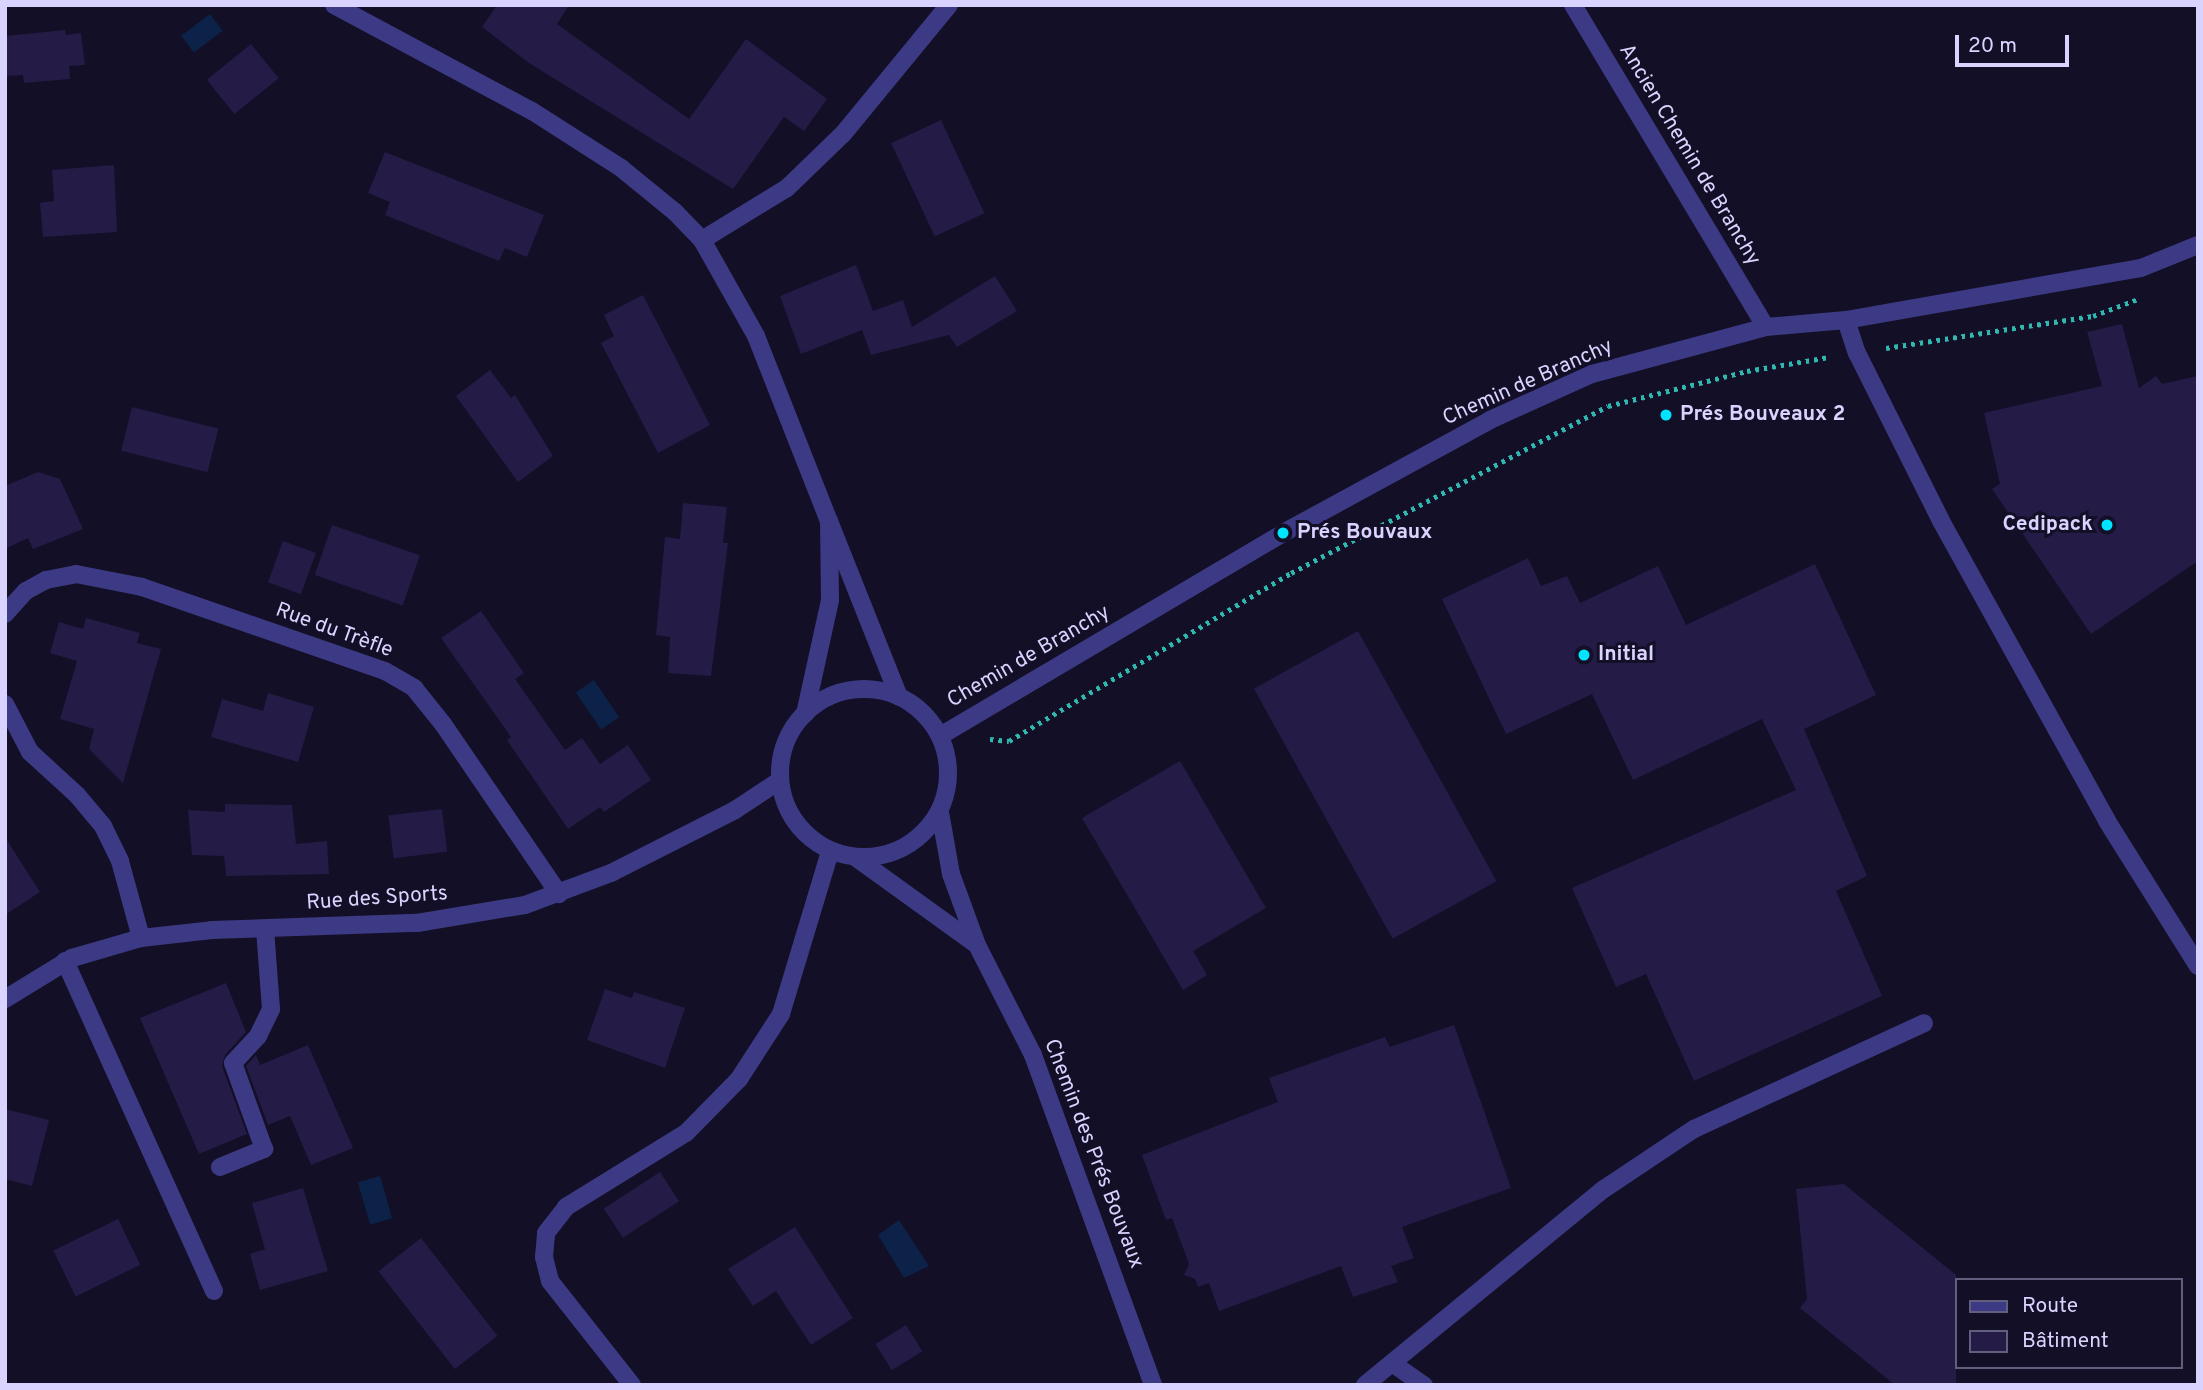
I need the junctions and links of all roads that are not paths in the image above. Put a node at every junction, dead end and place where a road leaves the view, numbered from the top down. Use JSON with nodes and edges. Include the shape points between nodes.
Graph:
{"nodes":[{"id":1,"x":334,"y":5,"type":"edge"},
{"id":2,"x":949,"y":5,"type":"edge"},
{"id":3,"x":1573,"y":5,"type":"edge"},
{"id":4,"x":702,"y":240,"type":"junction"},
{"id":5,"x":2198,"y":245,"type":"edge"},
{"id":6,"x":1846,"y":320,"type":"junction"},
{"id":7,"x":1766,"y":327,"type":"junction"},
{"id":8,"x":829,"y":521,"type":"junction"},
{"id":9,"x":5,"y":614,"type":"edge"},
{"id":10,"x":899,"y":697,"type":"junction"},
{"id":11,"x":5,"y":704,"type":"edge"},
{"id":12,"x":805,"y":714,"type":"junction"},
{"id":13,"x":940,"y":736,"type":"junction"},
{"id":14,"x":779,"y":781,"type":"junction"},
{"id":15,"x":940,"y":812,"type":"junction"},
{"id":16,"x":830,"y":852,"type":"junction"},
{"id":17,"x":855,"y":857,"type":"junction"},
{"id":18,"x":559,"y":894,"type":"junction"},
{"id":19,"x":265,"y":930,"type":"junction"},
{"id":20,"x":141,"y":937,"type":"junction"},
{"id":21,"x":976,"y":945,"type":"junction"},
{"id":22,"x":65,"y":961,"type":"junction"},
{"id":23,"x":2198,"y":966,"type":"edge"},
{"id":24,"x":5,"y":999,"type":"edge"},
{"id":25,"x":1924,"y":1023,"type":"dead end"},
{"id":26,"x":220,"y":1167,"type":"dead end"},
{"id":27,"x":214,"y":1291,"type":"dead end"},
{"id":28,"x":1392,"y":1363,"type":"junction"},
{"id":29,"x":632,"y":1385,"type":"edge"},
{"id":30,"x":1153,"y":1385,"type":"edge"},
{"id":31,"x":1365,"y":1385,"type":"edge"},
{"id":32,"x":1424,"y":1385,"type":"edge"}],
"edges":[{"from":1,"to":4,"type":"street","via":[[532,111],[621,168]]},
{"from":2,"to":4,"type":"street","via":[[843,134],[788,188]]},
{"from":3,"to":7,"type":"street","name":"Ancien Chemin de Branchy"},
{"from":4,"to":8,"type":"street","via":[[756,337]]},
{"from":5,"to":6,"type":"street","name":"Chemin de Branchy","via":[[2141,268]]},
{"from":6,"to":7,"type":"street","name":"Chemin de Branchy"},
{"from":6,"to":23,"type":"street","via":[[1857,353],[1941,521],[2108,821]]},
{"from":7,"to":13,"type":"street","name":"Chemin de Branchy","via":[[1592,374],[1490,420],[1283,533]]},
{"from":8,"to":10,"type":"street"},
{"from":8,"to":12,"type":"street","via":[[830,600]]},
{"from":9,"to":18,"type":"street","name":"Rue du Trèfle","via":[[26,591],[46,580],[76,574],[142,587],[385,671],[414,688],[443,724]]},
{"from":10,"to":12,"type":"street","via":[[872,689],[851,690],[831,695]]},
{"from":10,"to":13,"type":"street","via":[[928,718]]},
{"from":11,"to":20,"type":"street","via":[[30,752],[103,826],[120,861]]},
{"from":12,"to":14,"type":"street","via":[[786,739]]},
{"from":13,"to":15,"type":"street","via":[[948,761],[948,787]]},
{"from":14,"to":16,"type":"street","via":[[795,823]]},
{"from":14,"to":18,"type":"street","name":"Rue des Sports","via":[[735,810]]},
{"from":15,"to":17,"type":"street","via":[[920,836],[896,852]]},
{"from":15,"to":21,"type":"street","name":"Chemin des Prés Bouvaux","via":[[951,874]]},
{"from":16,"to":17,"type":"street"},
{"from":16,"to":29,"type":"street","via":[[781,1014],[739,1079],[686,1133],[566,1207],[546,1233],[544,1257],[550,1281]]},
{"from":17,"to":21,"type":"street","name":"Chemin des Prés Bouvaux"},
{"from":18,"to":19,"type":"street","name":"Rue des Sports","via":[[417,923]]},
{"from":19,"to":20,"type":"street","name":"Rue des Sports"},
{"from":19,"to":26,"type":"street","via":[[271,1009],[258,1036],[233,1063],[264,1149]]},
{"from":20,"to":22,"type":"street","name":"Rue des Sports"},
{"from":21,"to":30,"type":"street","name":"Chemin des Prés Bouvaux","via":[[1033,1055]]},
{"from":22,"to":24,"type":"street","name":"Rue des Sports"},
{"from":22,"to":27,"type":"street"},
{"from":25,"to":28,"type":"street","via":[[1694,1129],[1604,1189]]},
{"from":28,"to":31,"type":"street"},
{"from":28,"to":32,"type":"street"}]}
